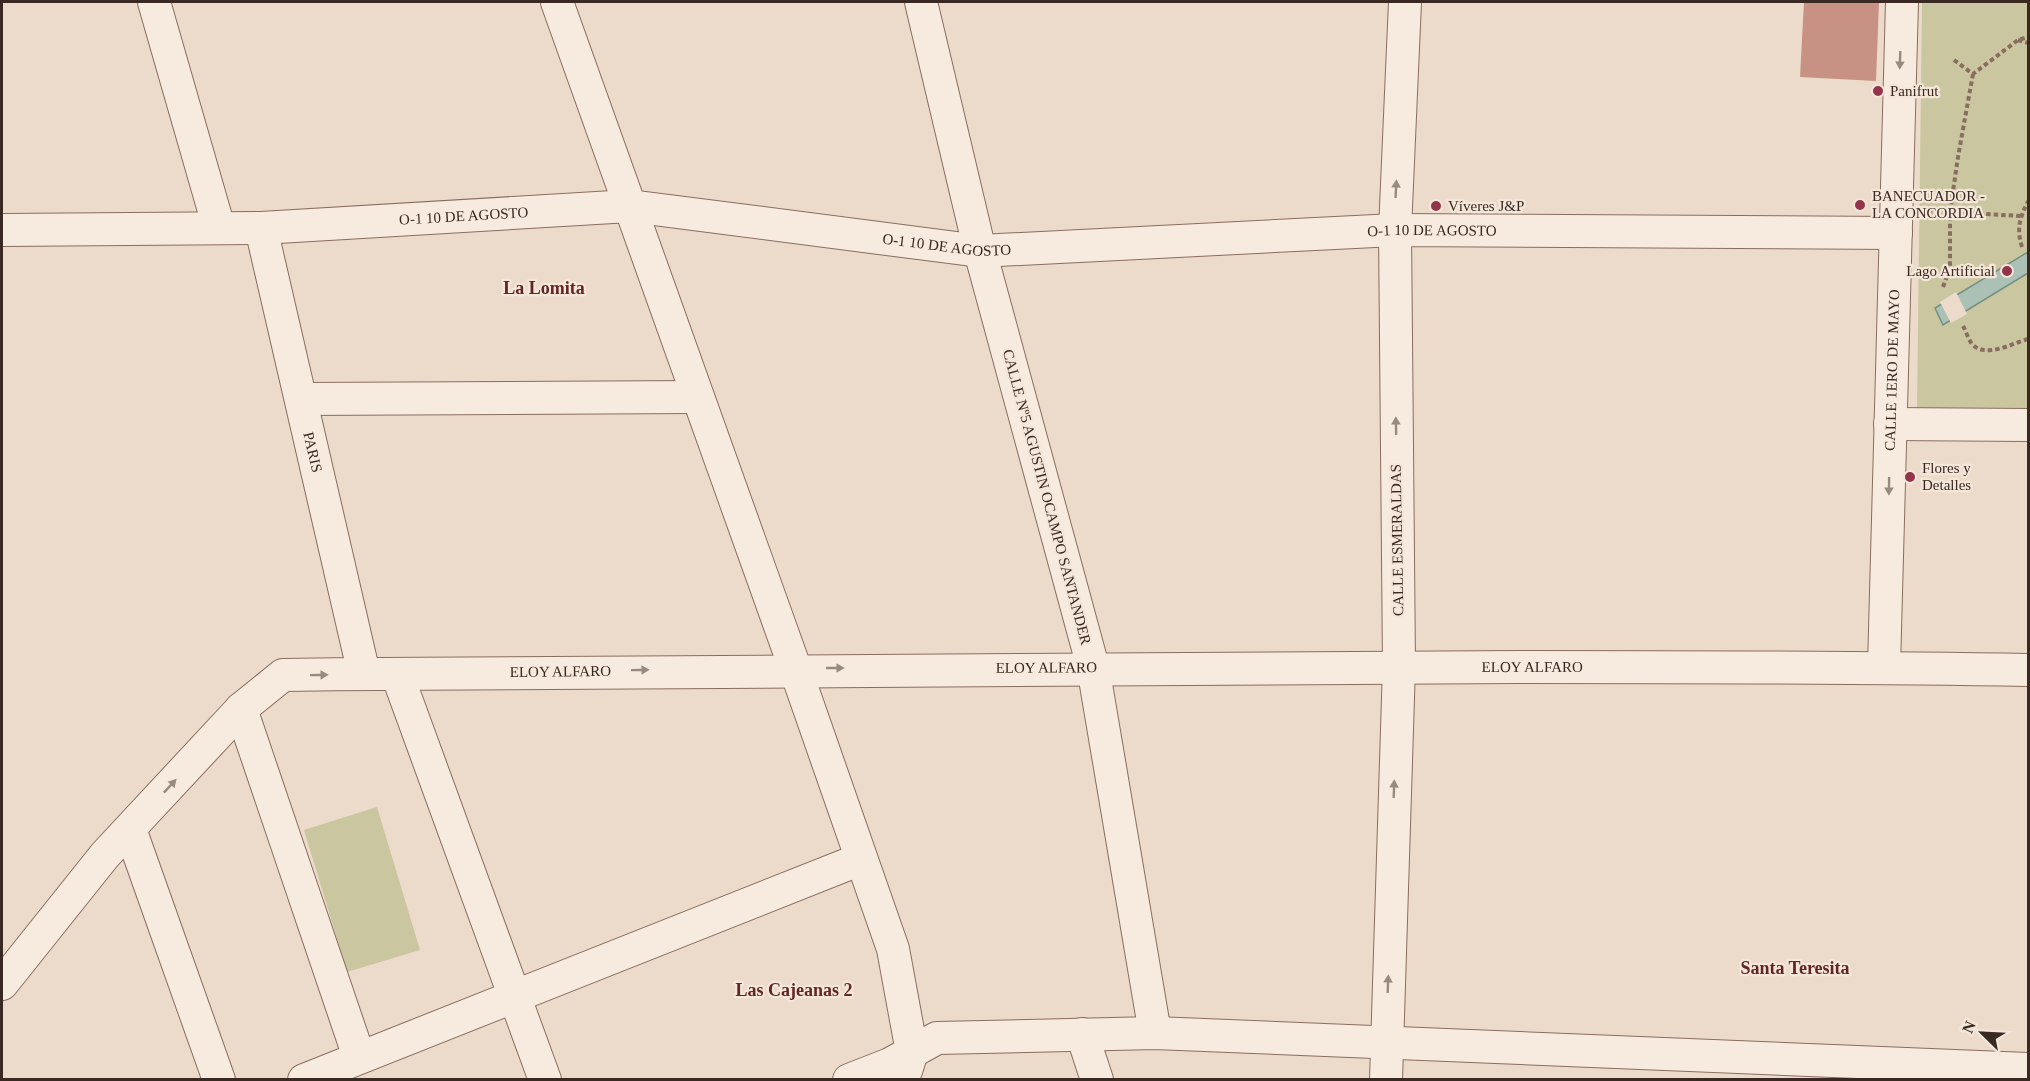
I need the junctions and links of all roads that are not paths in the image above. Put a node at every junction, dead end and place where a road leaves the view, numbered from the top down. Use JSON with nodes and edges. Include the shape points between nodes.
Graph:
{"nodes":[{"id":1,"x":154,"y":2,"type":"edge"},
{"id":2,"x":557,"y":2,"type":"edge"},
{"id":3,"x":921,"y":2,"type":"edge"},
{"id":4,"x":1405,"y":2,"type":"edge"},
{"id":5,"x":1902,"y":2,"type":"edge"},
{"id":6,"x":630,"y":206,"type":"junction"},
{"id":7,"x":219,"y":228,"type":"junction"},
{"id":8,"x":261,"y":228,"type":"junction"},
{"id":9,"x":2,"y":230,"type":"edge"},
{"id":10,"x":1395,"y":230,"type":"junction"},
{"id":11,"x":1896,"y":233,"type":"junction"},
{"id":12,"x":980,"y":251,"type":"junction"},
{"id":13,"x":697,"y":397,"type":"junction"},
{"id":14,"x":301,"y":399,"type":"junction"},
{"id":15,"x":1890,"y":424,"type":"junction"},
{"id":16,"x":2028,"y":425,"type":"edge"},
{"id":17,"x":1399,"y":666,"type":"junction"},
{"id":18,"x":1093,"y":667,"type":"junction"},
{"id":19,"x":1884,"y":667,"type":"junction"},
{"id":20,"x":795,"y":668,"type":"junction"},
{"id":21,"x":2028,"y":670,"type":"edge"},
{"id":22,"x":364,"y":674,"type":"junction"},
{"id":23,"x":397,"y":674,"type":"junction"},
{"id":24,"x":241,"y":709,"type":"junction"},
{"id":25,"x":130,"y":829,"type":"junction"},
{"id":26,"x":861,"y":860,"type":"junction"},
{"id":27,"x":2,"y":984,"type":"edge"},
{"id":28,"x":515,"y":997,"type":"junction"},
{"id":29,"x":1155,"y":1033,"type":"junction"},
{"id":30,"x":1082,"y":1034,"type":"junction"},
{"id":31,"x":1386,"y":1042,"type":"junction"},
{"id":32,"x":359,"y":1057,"type":"junction"},
{"id":33,"x":908,"y":1066,"type":"edge"},
{"id":34,"x":1699,"y":1068,"type":"edge"},
{"id":35,"x":2015,"y":1072,"type":"edge"},
{"id":36,"x":219,"y":1080,"type":"edge"},
{"id":37,"x":304,"y":1080,"type":"edge"},
{"id":38,"x":545,"y":1080,"type":"edge"},
{"id":39,"x":849,"y":1080,"type":"edge"},
{"id":40,"x":1097,"y":1080,"type":"edge"},
{"id":41,"x":1386,"y":1080,"type":"edge"}],
"edges":[{"from":1,"to":7,"type":"street"},
{"from":2,"to":6,"type":"street"},
{"from":3,"to":12,"type":"street","name":"CALLE Nº5 AGUSTIN OCAMPO SANTANDER"},
{"from":10,"to":4,"type":"street","name":"CALLE ESMERALDAS","one_way":true},
{"from":5,"to":11,"type":"street","name":"CALLE 1ERO DE MAYO","one_way":true},
{"from":6,"to":8,"type":"street","name":"O-1 10 DE AGOSTO"},
{"from":6,"to":12,"type":"street","name":"O-1 10 DE AGOSTO"},
{"from":6,"to":13,"type":"street"},
{"from":7,"to":8,"type":"street","name":"O-1 10 DE AGOSTO"},
{"from":7,"to":9,"type":"street","name":"O-1 10 DE AGOSTO"},
{"from":8,"to":14,"type":"street","name":"PARIS"},
{"from":10,"to":11,"type":"street","name":"O-1 10 DE AGOSTO"},
{"from":10,"to":12,"type":"street","name":"O-1 10 DE AGOSTO"},
{"from":17,"to":10,"type":"street","name":"CALLE ESMERALDAS","one_way":true},
{"from":11,"to":15,"type":"street","name":"CALLE 1ERO DE MAYO"},
{"from":12,"to":18,"type":"street","name":"CALLE Nº5 AGUSTIN OCAMPO SANTANDER"},
{"from":13,"to":14,"type":"street"},
{"from":13,"to":20,"type":"street"},
{"from":14,"to":22,"type":"street","name":"PARIS"},
{"from":15,"to":16,"type":"street"},
{"from":15,"to":19,"type":"street","name":"CALLE 1ERO DE MAYO","one_way":true},
{"from":17,"to":18,"type":"street","name":"ELOY ALFARO"},
{"from":17,"to":19,"type":"street","name":"ELOY ALFARO"},
{"from":31,"to":17,"type":"street","name":"CALLE ESMERALDAS","one_way":true},
{"from":20,"to":18,"type":"street","name":"ELOY ALFARO","one_way":true},
{"from":18,"to":29,"type":"street","name":"CALLE Nº5 AGUSTIN OCAMPO SANTANDER"},
{"from":19,"to":21,"type":"street","name":"ELOY ALFARO"},
{"from":23,"to":20,"type":"street","name":"ELOY ALFARO","one_way":true},
{"from":20,"to":26,"type":"street"},
{"from":22,"to":23,"type":"street","name":"ELOY ALFARO"},
{"from":24,"to":22,"type":"street","name":"ELOY ALFARO","one_way":true,"via":[[283,675]]},
{"from":23,"to":28,"type":"street"},
{"from":25,"to":24,"type":"street","name":"ELOY ALFARO","one_way":true},
{"from":24,"to":32,"type":"street"},
{"from":25,"to":27,"type":"street","name":"ELOY ALFARO"},
{"from":25,"to":36,"type":"street"},
{"from":26,"to":28,"type":"street"},
{"from":26,"to":33,"type":"street","via":[[893,949]]},
{"from":28,"to":32,"type":"street"},
{"from":28,"to":38,"type":"street"},
{"from":29,"to":30,"type":"street"},
{"from":29,"to":31,"type":"street"},
{"from":30,"to":33,"type":"street","via":[[937,1038]]},
{"from":30,"to":40,"type":"street"},
{"from":31,"to":34,"type":"street"},
{"from":31,"to":41,"type":"street","name":"CALLE ESMERALDAS"},
{"from":32,"to":37,"type":"street"},
{"from":33,"to":39,"type":"street","via":[[890,1064]]},
{"from":34,"to":35,"type":"street"}]}
